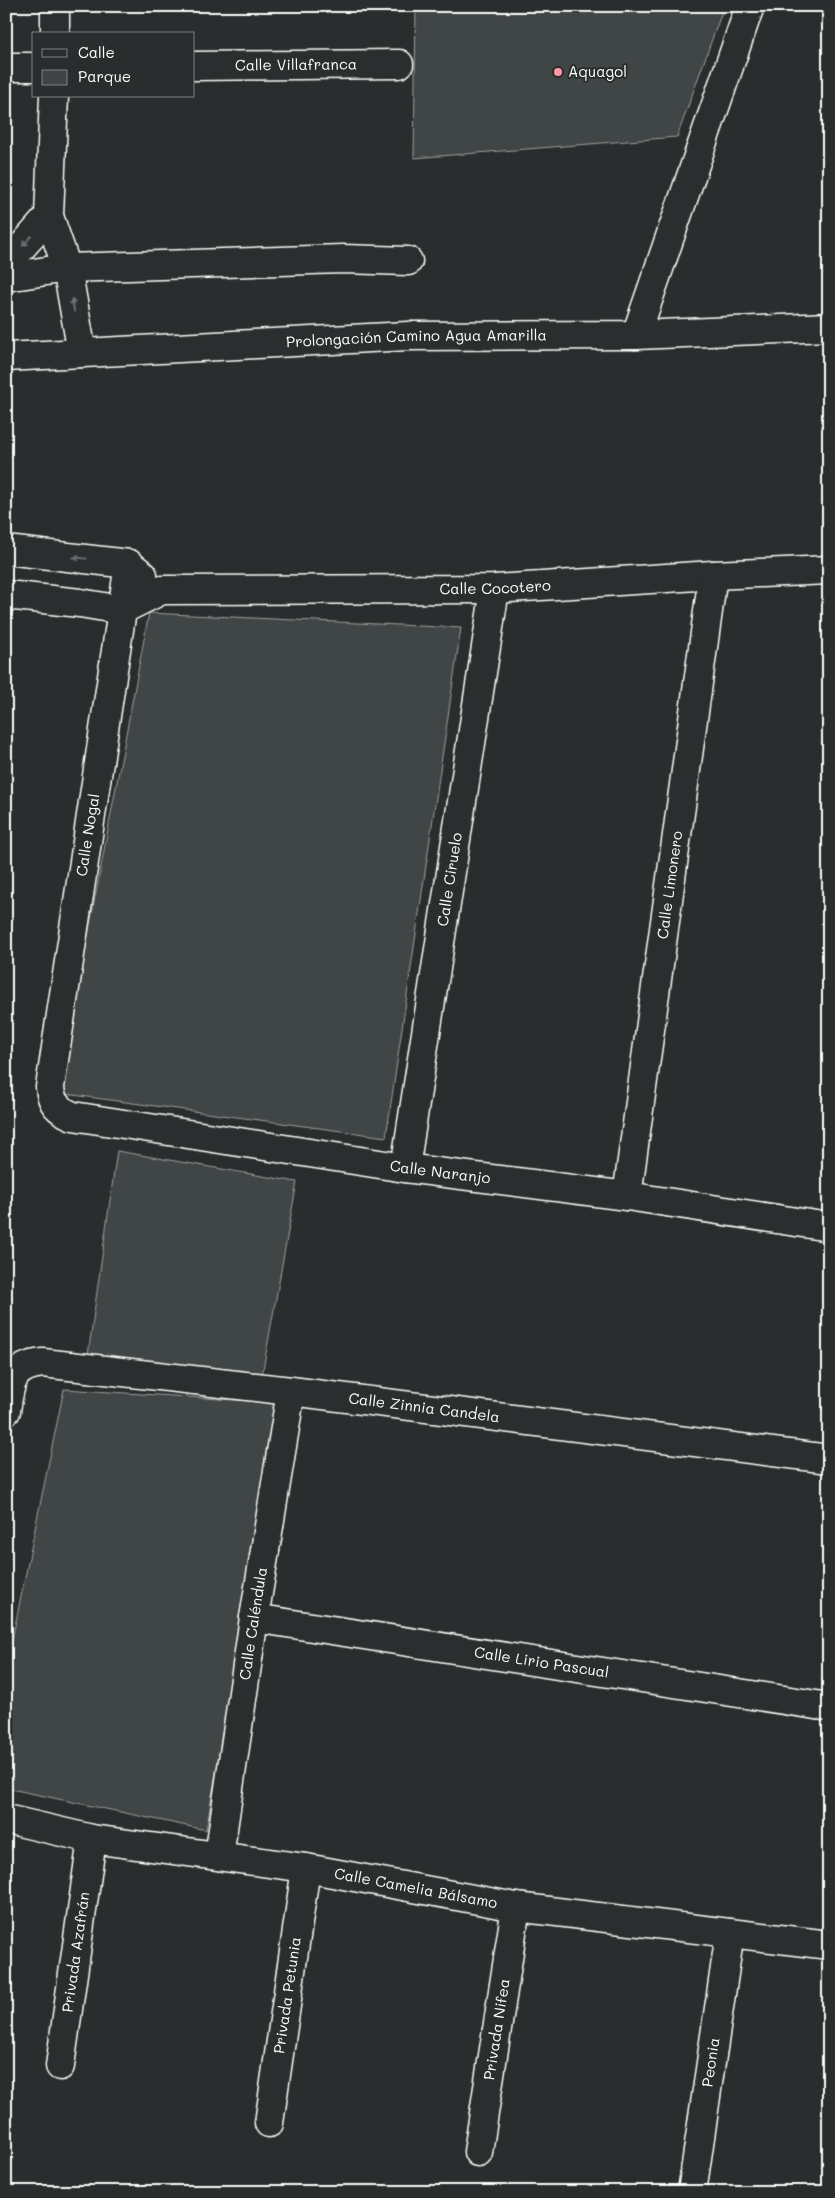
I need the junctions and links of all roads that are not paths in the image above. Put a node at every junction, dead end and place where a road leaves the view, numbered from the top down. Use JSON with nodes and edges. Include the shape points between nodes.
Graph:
{"nodes":[{"id":1,"x":55,"y":6,"type":"edge"},
{"id":2,"x":750,"y":6,"type":"edge"},
{"id":3,"x":55,"y":32,"type":"edge"},
{"id":4,"x":399,"y":64,"type":"dead end"},
{"id":5,"x":195,"y":66,"type":"edge"},
{"id":6,"x":6,"y":67,"type":"edge"},
{"id":7,"x":32,"y":67,"type":"edge"},
{"id":8,"x":54,"y":98,"type":"edge"},
{"id":9,"x":49,"y":216,"type":"junction"},
{"id":10,"x":408,"y":260,"type":"dead end"},
{"id":11,"x":6,"y":265,"type":"edge"},
{"id":12,"x":67,"y":268,"type":"junction"},
{"id":13,"x":6,"y":277,"type":"edge"},
{"id":14,"x":829,"y":327,"type":"edge"},
{"id":15,"x":636,"y":335,"type":"junction"},
{"id":16,"x":82,"y":353,"type":"junction"},
{"id":17,"x":6,"y":357,"type":"edge"},
{"id":18,"x":6,"y":550,"type":"edge"},
{"id":19,"x":129,"y":564,"type":"junction"},
{"id":20,"x":829,"y":570,"type":"edge"},
{"id":21,"x":713,"y":575,"type":"junction"},
{"id":22,"x":495,"y":589,"type":"junction"},
{"id":23,"x":162,"y":590,"type":"junction"},
{"id":24,"x":6,"y":595,"type":"edge"},
{"id":25,"x":122,"y":610,"type":"junction"},
{"id":26,"x":55,"y":1105,"type":"joint"},
{"id":27,"x":404,"y":1168,"type":"junction"},
{"id":28,"x":627,"y":1196,"type":"junction"},
{"id":29,"x":829,"y":1227,"type":"edge"},
{"id":30,"x":292,"y":1391,"type":"junction"},
{"id":31,"x":6,"y":1411,"type":"edge"},
{"id":32,"x":829,"y":1459,"type":"edge"},
{"id":33,"x":254,"y":1618,"type":"junction"},
{"id":34,"x":829,"y":1707,"type":"edge"},
{"id":35,"x":6,"y":1819,"type":"edge"},
{"id":36,"x":92,"y":1839,"type":"junction"},
{"id":37,"x":219,"y":1856,"type":"junction"},
{"id":38,"x":306,"y":1868,"type":"junction"},
{"id":39,"x":516,"y":1907,"type":"junction"},
{"id":40,"x":730,"y":1933,"type":"junction"},
{"id":41,"x":829,"y":1944,"type":"edge"},
{"id":42,"x":60,"y":2066,"type":"dead end"},
{"id":43,"x":269,"y":2123,"type":"dead end"},
{"id":44,"x":478,"y":2152,"type":"dead end"},
{"id":45,"x":692,"y":2192,"type":"edge"}],
"edges":[{"from":1,"to":3,"type":"street"},
{"from":2,"to":15,"type":"street"},
{"from":4,"to":5,"type":"street","name":"Calle Villafranca"},
{"from":6,"to":7,"type":"street"},
{"from":8,"to":9,"type":"street"},
{"from":9,"to":11,"type":"street","one_way":true},
{"from":9,"to":12,"type":"street"},
{"from":10,"to":12,"type":"street","via":[[343,259]]},
{"from":12,"to":13,"type":"street"},
{"from":16,"to":12,"type":"street","one_way":true},
{"from":14,"to":15,"type":"street","name":"Prolongación Camino Agua Amarilla"},
{"from":15,"to":16,"type":"street","name":"Prolongación Camino Agua Amarilla","via":[[408,336]]},
{"from":16,"to":17,"type":"street","name":"Prolongación Camino Agua Amarilla"},
{"from":19,"to":18,"type":"street","one_way":true},
{"from":19,"to":23,"type":"street"},
{"from":19,"to":25,"type":"street","name":"Calle Nogal"},
{"from":20,"to":21,"type":"street","name":"Calle Cocotero"},
{"from":21,"to":22,"type":"street","name":"Calle Cocotero"},
{"from":21,"to":28,"type":"street","name":"Calle Limonero"},
{"from":22,"to":23,"type":"street","name":"Calle Cocotero"},
{"from":22,"to":27,"type":"street","name":"Calle Ciruelo"},
{"from":23,"to":25,"type":"street","name":"Calle Cocotero"},
{"from":24,"to":25,"type":"street"},
{"from":25,"to":26,"type":"street","name":"Calle Nogal","via":[[50,1087]]},
{"from":26,"to":27,"type":"street","name":"Calle Naranjo","via":[[73,1116]]},
{"from":27,"to":28,"type":"street","name":"Calle Naranjo"},
{"from":28,"to":29,"type":"street","name":"Calle Naranjo"},
{"from":30,"to":31,"type":"street","name":"Calle Zinnia Candela","via":[[44,1363],[20,1369],[13,1379]]},
{"from":30,"to":32,"type":"street","name":"Calle Zinnia Candela"},
{"from":30,"to":33,"type":"street","name":"Calle Caléndula"},
{"from":33,"to":34,"type":"street","name":"Calle Lirio Pascual"},
{"from":33,"to":37,"type":"street","name":"Calle Caléndula"},
{"from":35,"to":36,"type":"street","name":"Calle Camelia Bálsamo"},
{"from":36,"to":37,"type":"street","name":"Calle Camelia Bálsamo"},
{"from":36,"to":42,"type":"street","name":"Privada Azafrán"},
{"from":37,"to":38,"type":"street","name":"Calle Camelia Bálsamo"},
{"from":38,"to":39,"type":"street","name":"Calle Camelia Bálsamo"},
{"from":38,"to":43,"type":"street","name":"Privada Petunia"},
{"from":39,"to":40,"type":"street","name":"Calle Camelia Bálsamo"},
{"from":39,"to":44,"type":"street","name":"Privada Nifea"},
{"from":40,"to":41,"type":"street","name":"Calle Camelia Bálsamo"},
{"from":40,"to":45,"type":"street","name":"Peonia"}]}
